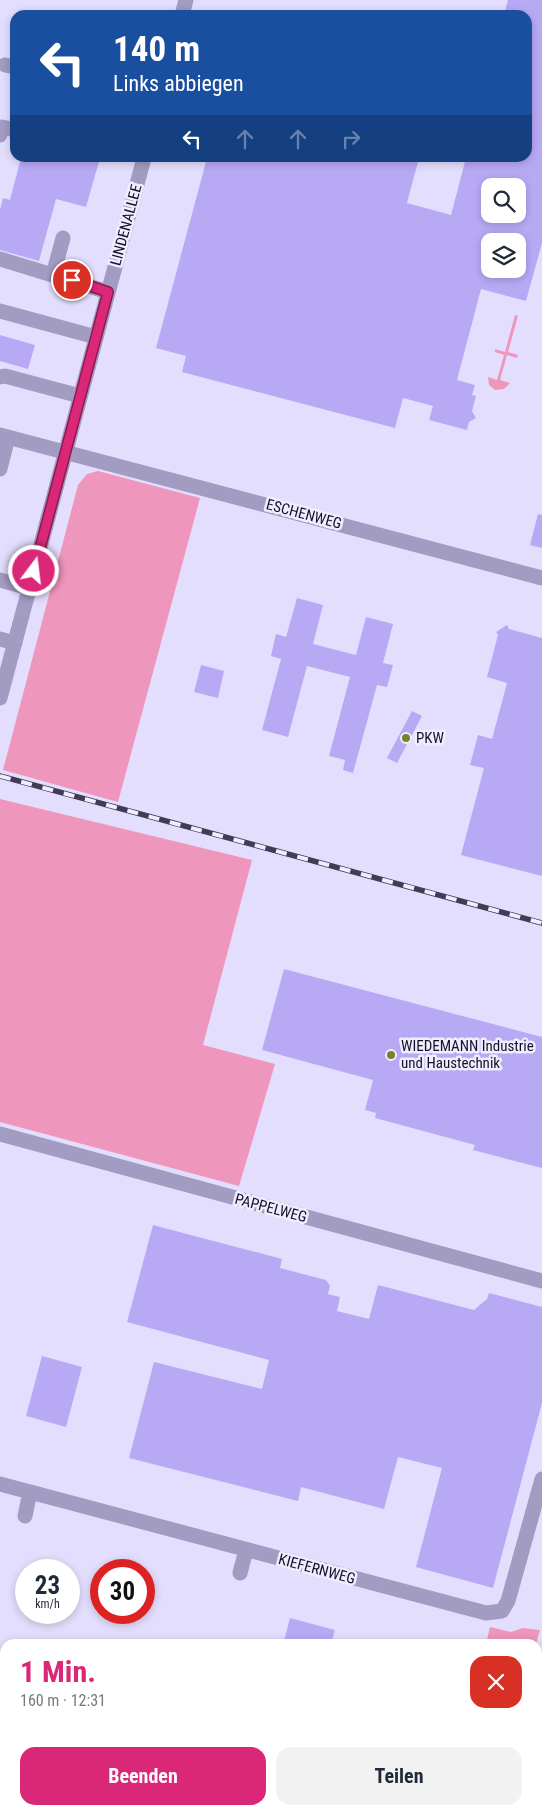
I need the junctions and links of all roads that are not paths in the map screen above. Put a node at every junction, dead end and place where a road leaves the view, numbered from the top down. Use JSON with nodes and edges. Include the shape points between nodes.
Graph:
{"nodes":[{"id":1,"x":10,"y":129,"type":"edge"},
{"id":2,"x":0,"y":135,"type":"edge"},
{"id":3,"x":140,"y":162,"type":"edge"},
{"id":4,"x":63,"y":238,"type":"dead end"},
{"id":5,"x":0,"y":259,"type":"edge"},
{"id":6,"x":53,"y":275,"type":"junction"},
{"id":7,"x":108,"y":292,"type":"junction"},
{"id":8,"x":0,"y":312,"type":"edge"},
{"id":9,"x":96,"y":337,"type":"junction"},
{"id":10,"x":0,"y":377,"type":"edge"},
{"id":11,"x":80,"y":396,"type":"junction"},
{"id":12,"x":4,"y":436,"type":"edge"},
{"id":13,"x":65,"y":451,"type":"junction"},
{"id":14,"x":0,"y":468,"type":"edge"},
{"id":15,"x":542,"y":578,"type":"edge"},
{"id":16,"x":0,"y":580,"type":"edge"},
{"id":17,"x":30,"y":588,"type":"junction"},
{"id":18,"x":0,"y":639,"type":"edge"},
{"id":19,"x":15,"y":643,"type":"junction"},
{"id":20,"x":1,"y":694,"type":"edge"},
{"id":21,"x":0,"y":1134,"type":"edge"},
{"id":22,"x":542,"y":1281,"type":"edge"},
{"id":23,"x":542,"y":1479,"type":"edge"},
{"id":24,"x":0,"y":1484,"type":"edge"},
{"id":25,"x":30,"y":1492,"type":"junction"},
{"id":26,"x":25,"y":1516,"type":"dead end"},
{"id":27,"x":246,"y":1550,"type":"junction"},
{"id":28,"x":240,"y":1573,"type":"dead end"}],
"edges":[{"from":1,"to":2,"type":"street","via":[[2,127]]},
{"from":3,"to":7,"type":"street","name":"LINDENALLEE"},
{"from":4,"to":6,"type":"street"},
{"from":5,"to":6,"type":"street"},
{"from":6,"to":7,"type":"street"},
{"from":7,"to":9,"type":"street","name":"LINDENALLEE"},
{"from":8,"to":9,"type":"street"},
{"from":9,"to":11,"type":"street","name":"LINDENALLEE"},
{"from":10,"to":11,"type":"street"},
{"from":11,"to":13,"type":"street","name":"LINDENALLEE"},
{"from":12,"to":13,"type":"street","name":"ESCHENWEG"},
{"from":12,"to":14,"type":"street"},
{"from":13,"to":15,"type":"street","name":"ESCHENWEG"},
{"from":13,"to":17,"type":"street","name":"LINDENALLEE"},
{"from":16,"to":17,"type":"street"},
{"from":17,"to":19,"type":"street","name":"LINDENALLEE"},
{"from":18,"to":19,"type":"street"},
{"from":19,"to":20,"type":"street","name":"LINDENALLEE"},
{"from":21,"to":22,"type":"street","name":"PAPPELWEG"},
{"from":23,"to":27,"type":"street","name":"KIEFERNWEG","via":[[514,1587],[502,1611],[478,1612]]},
{"from":24,"to":25,"type":"street","name":"KIEFERNWEG"},
{"from":25,"to":26,"type":"street"},
{"from":25,"to":27,"type":"street","name":"KIEFERNWEG"},
{"from":27,"to":28,"type":"street"}]}
